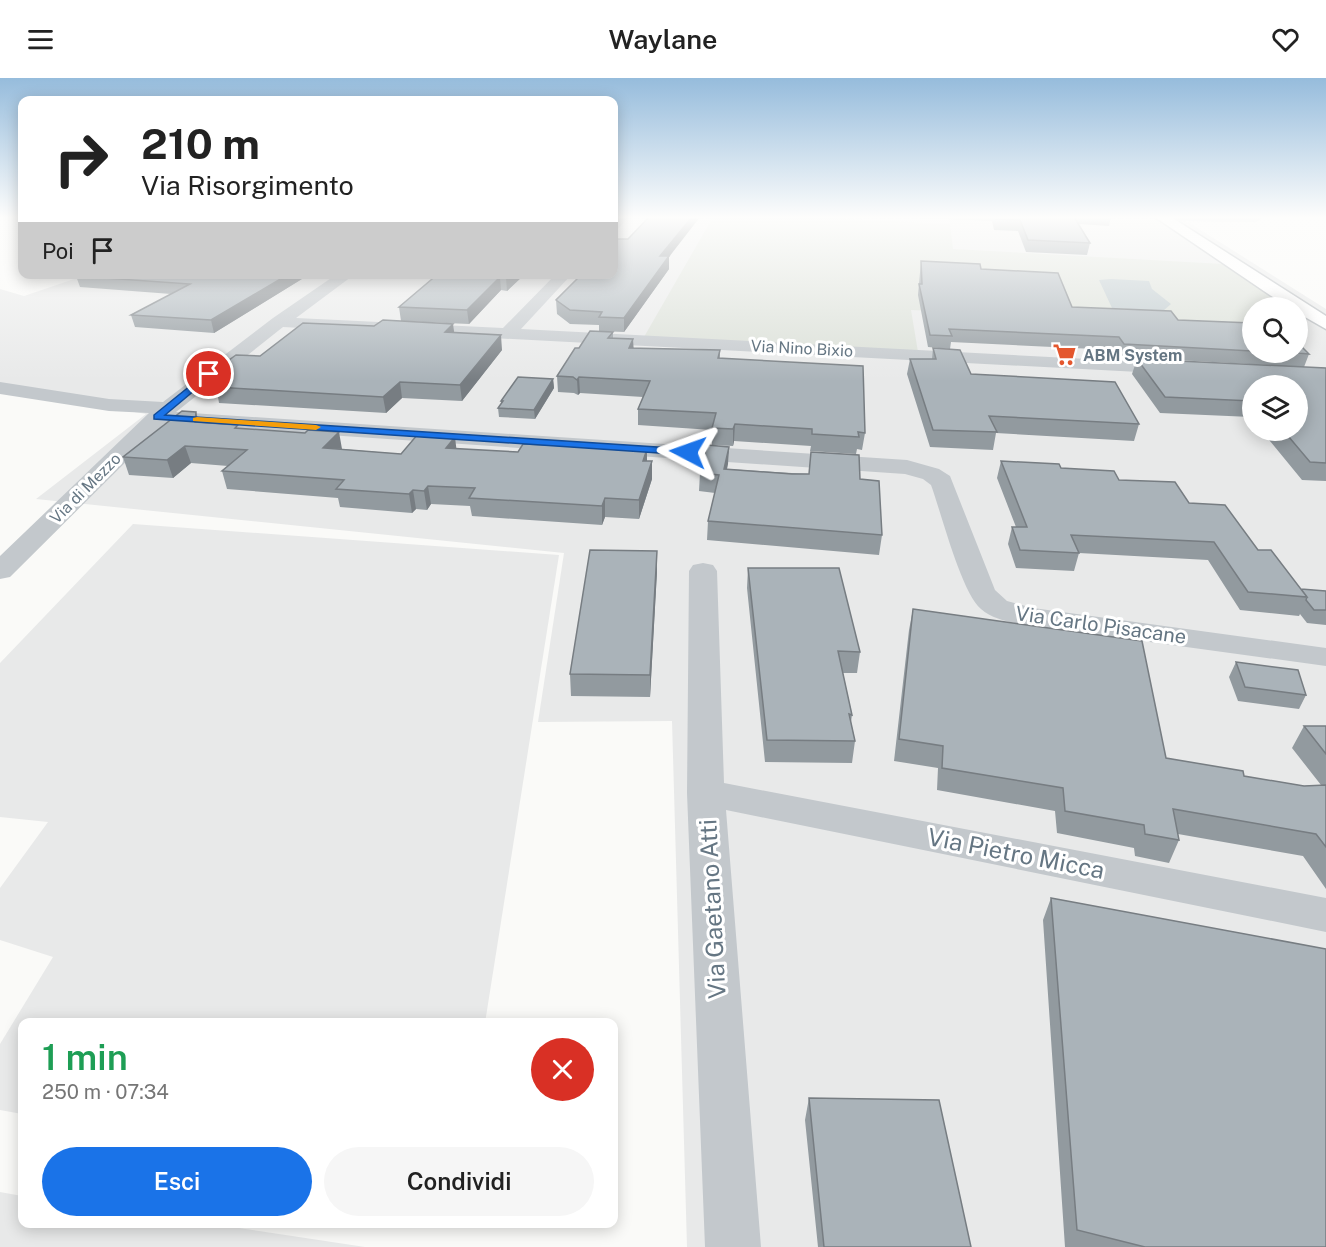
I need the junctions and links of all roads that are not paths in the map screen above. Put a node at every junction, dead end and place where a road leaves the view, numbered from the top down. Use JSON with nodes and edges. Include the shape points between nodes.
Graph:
{"nodes":[{"id":1,"x":1254,"y":272,"type":"edge"},
{"id":2,"x":341,"y":279,"type":"edge"},
{"id":3,"x":560,"y":279,"type":"edge"},
{"id":4,"x":279,"y":322,"type":"junction"},
{"id":5,"x":1326,"y":324,"type":"edge"},
{"id":6,"x":508,"y":333,"type":"junction"},
{"id":7,"x":1190,"y":369,"type":"edge"},
{"id":8,"x":0,"y":388,"type":"edge"},
{"id":9,"x":165,"y":410,"type":"junction"},
{"id":10,"x":703,"y":571,"type":"dead end"},
{"id":11,"x":0,"y":572,"type":"edge"},
{"id":12,"x":1326,"y":657,"type":"edge"},
{"id":13,"x":706,"y":793,"type":"junction"},
{"id":14,"x":1326,"y":915,"type":"edge"},
{"id":15,"x":733,"y":1247,"type":"edge"}],
"edges":[{"from":1,"to":5,"type":"main road"},
{"from":2,"to":4,"type":"street","name":"Via di Mezzo"},
{"from":3,"to":6,"type":"street"},
{"from":4,"to":6,"type":"street","name":"Via Nino Bixio"},
{"from":4,"to":9,"type":"street","name":"Via di Mezzo"},
{"from":6,"to":7,"type":"street","name":"Via Nino Bixio"},
{"from":8,"to":9,"type":"street"},
{"from":9,"to":11,"type":"street","name":"Via di Mezzo"},
{"from":9,"to":12,"type":"street","name":"Via Carlo Pisacane","via":[[920,470],[942,482],[981,590],[987,600],[1004,611]]},
{"from":10,"to":13,"type":"street","name":"Via Gaetano Atti"},
{"from":13,"to":14,"type":"street","name":"Via Pietro Micca"},
{"from":13,"to":15,"type":"street","name":"Via Gaetano Atti"}]}
